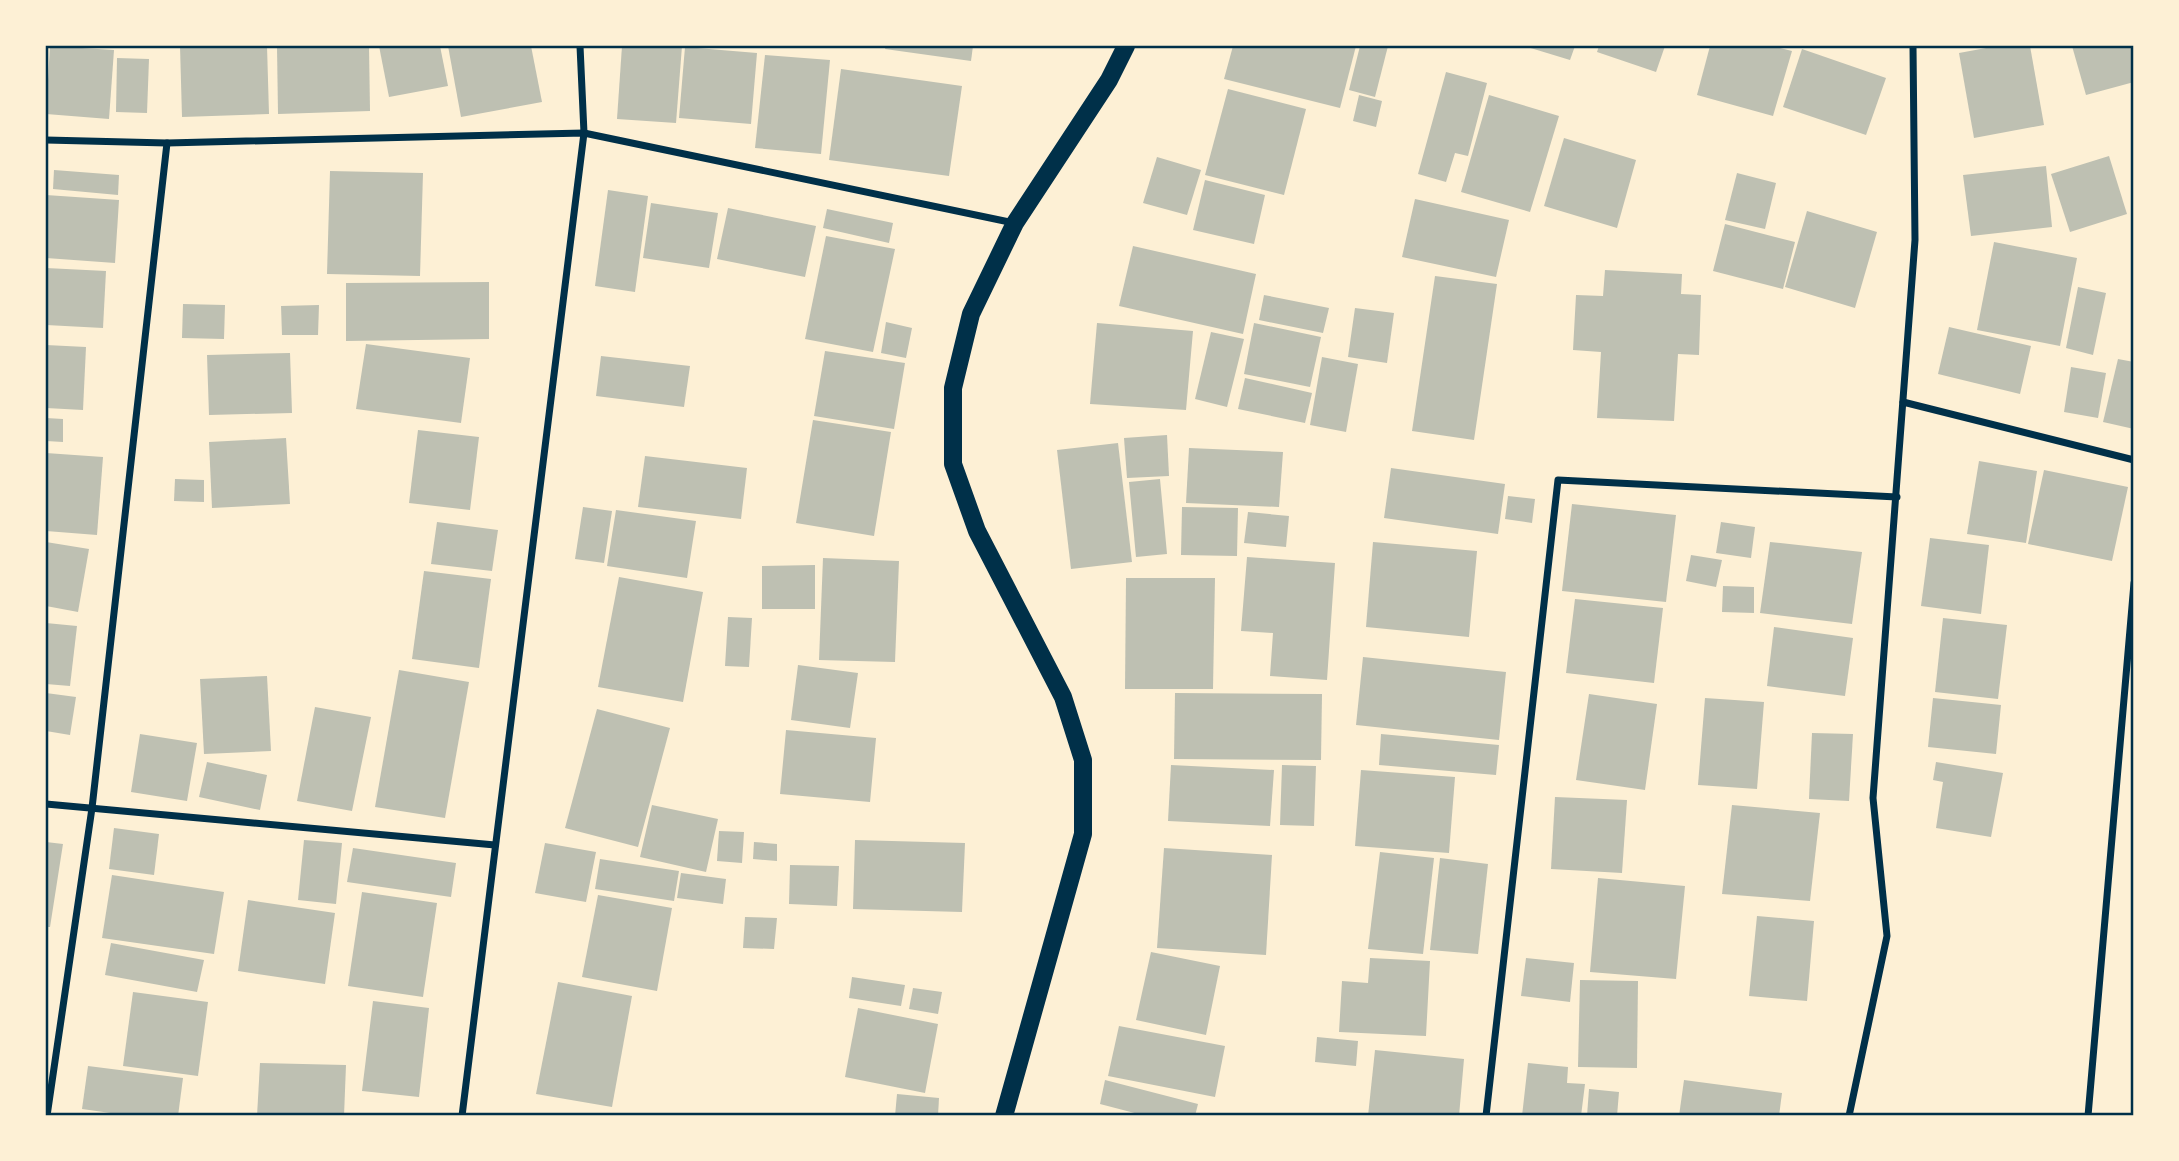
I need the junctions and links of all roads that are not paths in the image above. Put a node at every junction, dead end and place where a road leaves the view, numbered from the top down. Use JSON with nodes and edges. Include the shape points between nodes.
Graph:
{"nodes":[{"id":1,"x":580,"y":46,"type":"edge"},
{"id":2,"x":1126,"y":46,"type":"edge"},
{"id":3,"x":1910,"y":47,"type":"edge"},
{"id":4,"x":584,"y":133,"type":"junction"},
{"id":5,"x":46,"y":140,"type":"edge"},
{"id":6,"x":167,"y":143,"type":"junction"},
{"id":7,"x":1014,"y":223,"type":"junction"},
{"id":8,"x":1903,"y":402,"type":"junction"},
{"id":9,"x":2133,"y":460,"type":"edge"},
{"id":10,"x":1897,"y":497,"type":"junction"},
{"id":11,"x":2133,"y":583,"type":"edge"},
{"id":12,"x":46,"y":804,"type":"edge"},
{"id":13,"x":92,"y":808,"type":"junction"},
{"id":14,"x":495,"y":845,"type":"junction"},
{"id":15,"x":47,"y":1115,"type":"edge"},
{"id":16,"x":462,"y":1115,"type":"edge"},
{"id":17,"x":1003,"y":1115,"type":"edge"},
{"id":18,"x":1486,"y":1115,"type":"edge"},
{"id":19,"x":1849,"y":1115,"type":"edge"},
{"id":20,"x":2088,"y":1115,"type":"edge"}],
"edges":[{"from":1,"to":4,"type":"street"},
{"from":2,"to":7,"type":"main road","via":[[1109,80]]},
{"from":3,"to":8,"type":"street","via":[[1915,240]]},
{"from":4,"to":6,"type":"street"},
{"from":4,"to":7,"type":"street"},
{"from":4,"to":14,"type":"street"},
{"from":5,"to":6,"type":"street"},
{"from":6,"to":13,"type":"street"},
{"from":7,"to":17,"type":"main road","via":[[971,314],[953,388],[953,464],[976,531],[1063,697],[1083,760],[1083,834]]},
{"from":8,"to":9,"type":"street"},
{"from":8,"to":10,"type":"street"},
{"from":10,"to":18,"type":"street","via":[[1558,480]]},
{"from":10,"to":19,"type":"street","via":[[1873,798],[1887,936]]},
{"from":11,"to":20,"type":"street"},
{"from":12,"to":13,"type":"street"},
{"from":13,"to":14,"type":"street"},
{"from":13,"to":15,"type":"street"},
{"from":14,"to":16,"type":"street"}]}
